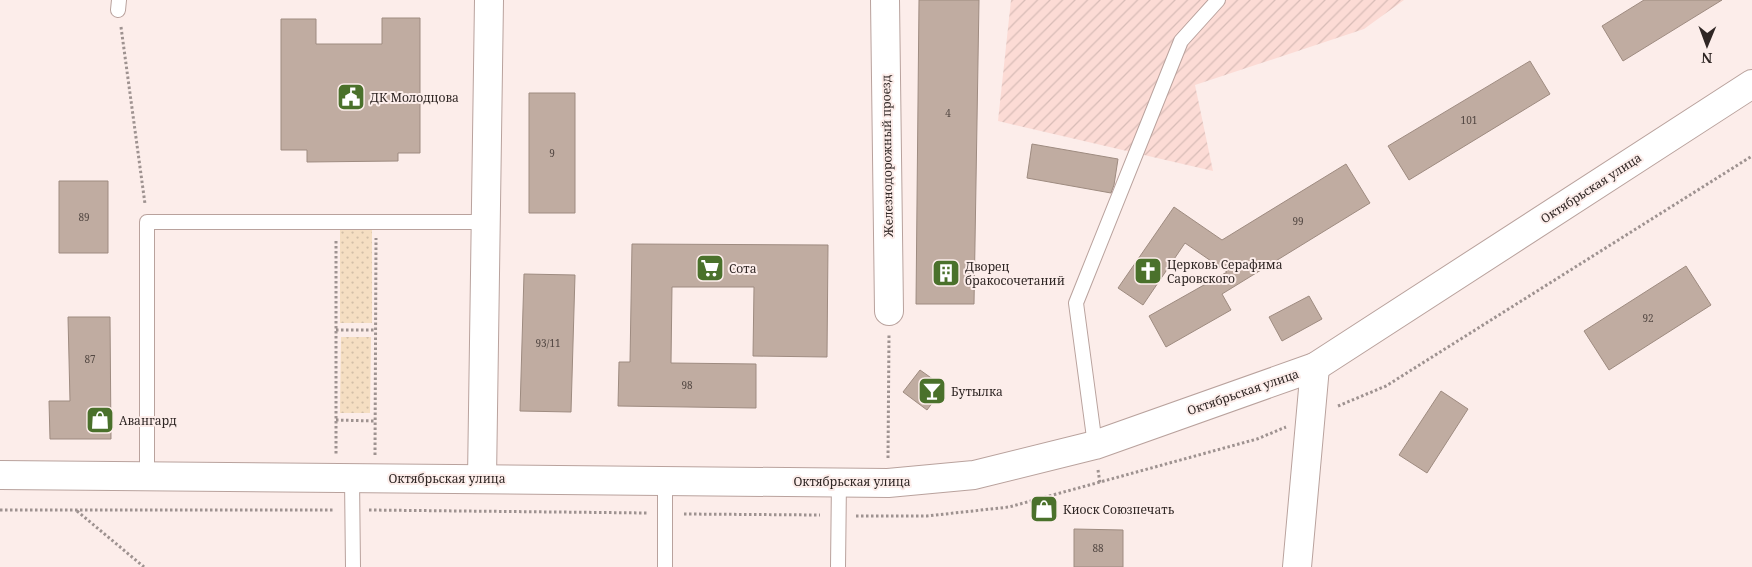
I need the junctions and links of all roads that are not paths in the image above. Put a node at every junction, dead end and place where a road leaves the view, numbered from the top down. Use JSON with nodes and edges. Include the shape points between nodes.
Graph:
{"nodes":[{"id":1,"x":489,"y":0,"type":"edge"},
{"id":2,"x":885,"y":0,"type":"edge"},
{"id":3,"x":1218,"y":0,"type":"edge"},
{"id":4,"x":1752,"y":84,"type":"edge"},
{"id":5,"x":486,"y":222,"type":"junction"},
{"id":6,"x":889,"y":311,"type":"road end"},
{"id":7,"x":1315,"y":367,"type":"junction"},
{"id":8,"x":1095,"y":444,"type":"junction"},
{"id":9,"x":0,"y":475,"type":"edge"},
{"id":10,"x":148,"y":476,"type":"junction"},
{"id":11,"x":355,"y":478,"type":"junction"},
{"id":12,"x":482,"y":478,"type":"junction"},
{"id":13,"x":666,"y":480,"type":"junction"},
{"id":14,"x":838,"y":481,"type":"junction"},
{"id":15,"x":353,"y":567,"type":"edge"},
{"id":16,"x":665,"y":567,"type":"edge"},
{"id":17,"x":838,"y":567,"type":"edge"},
{"id":18,"x":1297,"y":567,"type":"edge"}],
"edges":[{"from":1,"to":5,"type":"main road"},
{"from":2,"to":6,"type":"main road","name":"Железнодорожный проезд"},
{"from":3,"to":8,"type":"lane","via":[[1181,40],[1076,303]]},
{"from":4,"to":7,"type":"main road","name":"Октябрьская улица"},
{"from":5,"to":10,"type":"lane","via":[[147,222]]},
{"from":5,"to":12,"type":"main road"},
{"from":7,"to":8,"type":"main road","name":"Октябрьская улица"},
{"from":7,"to":18,"type":"main road"},
{"from":8,"to":14,"type":"main road","name":"Октябрьская улица","via":[[974,476],[888,482]]},
{"from":9,"to":10,"type":"main road","name":"Октябрьская улица"},
{"from":10,"to":11,"type":"main road","name":"Октябрьская улица"},
{"from":11,"to":12,"type":"main road","name":"Октябрьская улица"},
{"from":11,"to":15,"type":"lane"},
{"from":12,"to":13,"type":"main road","name":"Октябрьская улица"},
{"from":13,"to":14,"type":"main road","name":"Октябрьская улица"},
{"from":13,"to":16,"type":"lane"},
{"from":14,"to":17,"type":"lane"}]}
